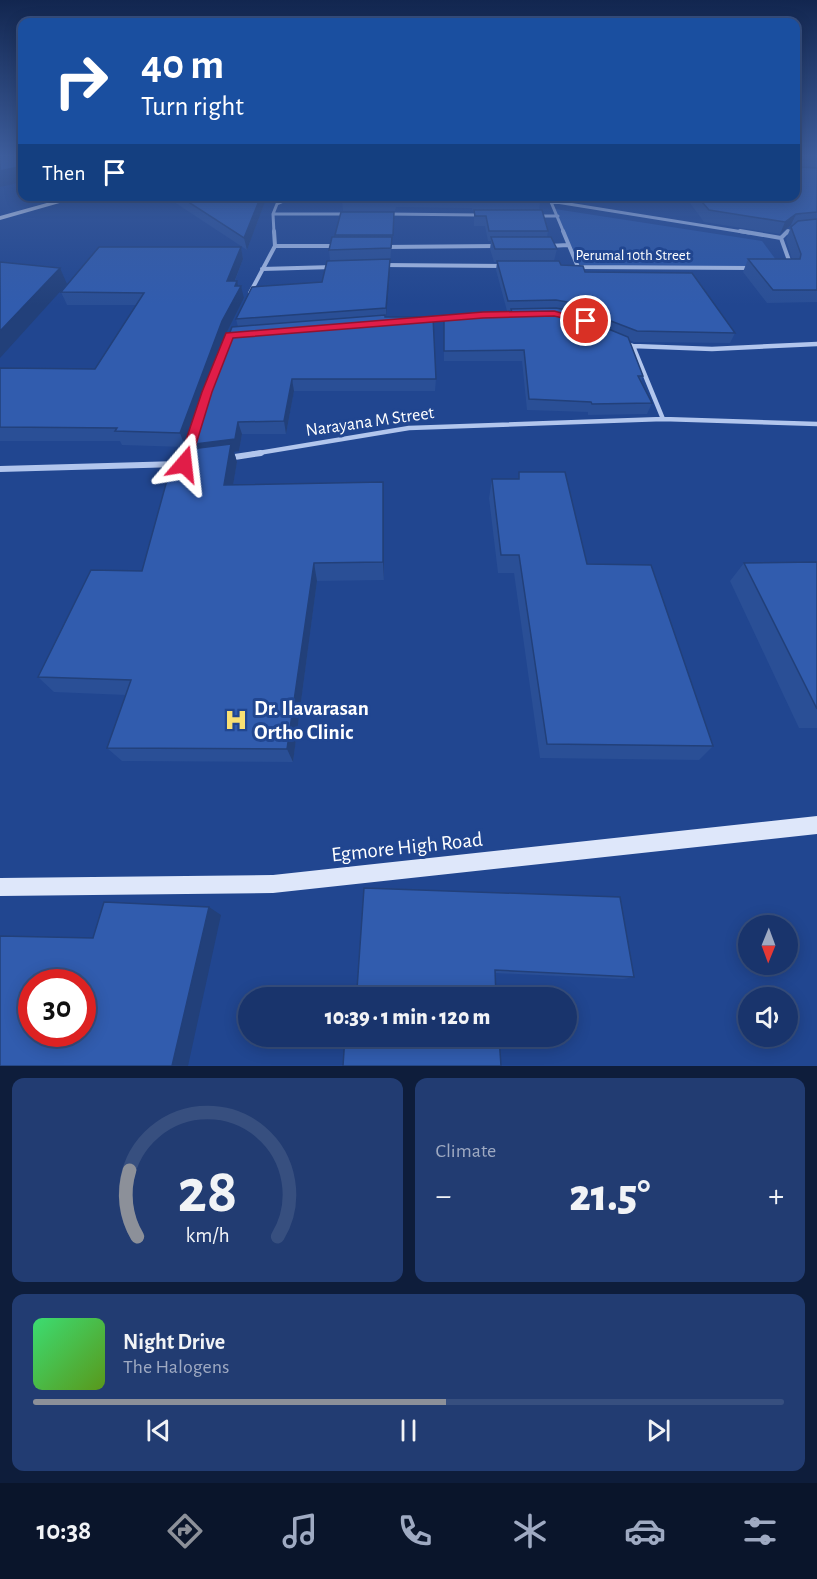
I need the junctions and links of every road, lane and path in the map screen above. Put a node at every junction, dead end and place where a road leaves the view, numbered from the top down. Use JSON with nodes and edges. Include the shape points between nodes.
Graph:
{"nodes":[{"id":1,"x":45,"y":206,"type":"edge"},
{"id":2,"x":276,"y":206,"type":"edge"},
{"id":3,"x":553,"y":206,"type":"edge"},
{"id":4,"x":575,"y":206,"type":"edge"},
{"id":5,"x":273,"y":214,"type":"junction"},
{"id":6,"x":356,"y":214,"type":"edge"},
{"id":7,"x":380,"y":214,"type":"edge"},
{"id":8,"x":487,"y":215,"type":"edge"},
{"id":9,"x":534,"y":216,"type":"edge"},
{"id":10,"x":558,"y":216,"type":"junction"},
{"id":11,"x":0,"y":218,"type":"edge"},
{"id":12,"x":800,"y":228,"type":"edge"},
{"id":13,"x":781,"y":238,"type":"junction"},
{"id":14,"x":568,"y":245,"type":"junction"},
{"id":15,"x":275,"y":246,"type":"junction"},
{"id":16,"x":343,"y":246,"type":"edge"},
{"id":17,"x":376,"y":246,"type":"edge"},
{"id":18,"x":500,"y":246,"type":"edge"},
{"id":19,"x":545,"y":246,"type":"edge"},
{"id":20,"x":376,"y":265,"type":"edge"},
{"id":21,"x":507,"y":266,"type":"edge"},
{"id":22,"x":342,"y":267,"type":"edge"},
{"id":23,"x":567,"y":267,"type":"edge"},
{"id":24,"x":578,"y":267,"type":"junction"},
{"id":25,"x":756,"y":268,"type":"edge"},
{"id":26,"x":780,"y":268,"type":"edge"},
{"id":27,"x":262,"y":269,"type":"junction"},
{"id":28,"x":248,"y":297,"type":"edge"},
{"id":29,"x":519,"y":314,"type":"edge"},
{"id":30,"x":414,"y":321,"type":"edge"},
{"id":31,"x":615,"y":339,"type":"edge"},
{"id":32,"x":817,"y":344,"type":"edge"},
{"id":33,"x":633,"y":346,"type":"junction"},
{"id":34,"x":222,"y":354,"type":"edge"},
{"id":35,"x":201,"y":412,"type":"edge"},
{"id":36,"x":663,"y":418,"type":"junction"},
{"id":37,"x":817,"y":424,"type":"edge"},
{"id":38,"x":217,"y":459,"type":"edge"},
{"id":39,"x":184,"y":464,"type":"edge"},
{"id":40,"x":0,"y":469,"type":"edge"},
{"id":41,"x":817,"y":825,"type":"edge"},
{"id":42,"x":0,"y":887,"type":"edge"}],
"edges":[{"from":1,"to":11,"type":"main road"},
{"from":2,"to":5,"type":"street"},
{"from":3,"to":10,"type":"street"},
{"from":4,"to":13,"type":"street"},
{"from":5,"to":6,"type":"street"},
{"from":5,"to":15,"type":"street"},
{"from":7,"to":8,"type":"street"},
{"from":9,"to":10,"type":"street"},
{"from":10,"to":14,"type":"street"},
{"from":12,"to":13,"type":"street","via":[[791,229]]},
{"from":13,"to":26,"type":"street","via":[[792,268]]},
{"from":14,"to":19,"type":"street"},
{"from":14,"to":24,"type":"street"},
{"from":15,"to":16,"type":"street"},
{"from":15,"to":27,"type":"street"},
{"from":17,"to":18,"type":"street"},
{"from":20,"to":21,"type":"street"},
{"from":22,"to":27,"type":"street"},
{"from":23,"to":24,"type":"street","name":"Perumal 10th Street"},
{"from":24,"to":25,"type":"street","name":"Perumal 10th Street"},
{"from":27,"to":28,"type":"street"},
{"from":29,"to":30,"type":"street"},
{"from":31,"to":33,"type":"street"},
{"from":32,"to":33,"type":"street","via":[[712,349]]},
{"from":33,"to":36,"type":"street"},
{"from":34,"to":35,"type":"street"},
{"from":36,"to":37,"type":"street","name":"Narayana M Street"},
{"from":36,"to":38,"type":"street","name":"Narayana M Street","via":[[409,428]]},
{"from":39,"to":40,"type":"street"},
{"from":41,"to":42,"type":"main road","name":"Egmore High Road","via":[[273,884]]}]}
